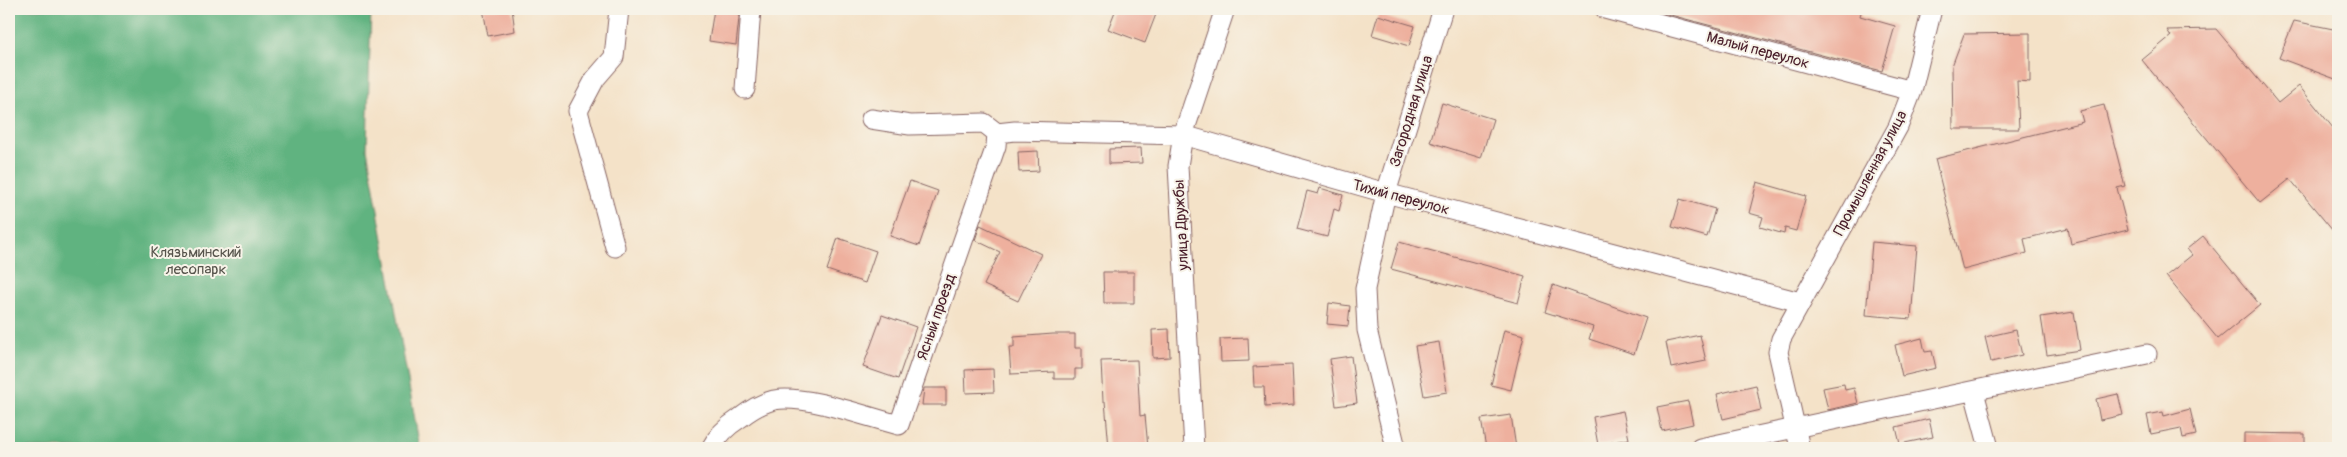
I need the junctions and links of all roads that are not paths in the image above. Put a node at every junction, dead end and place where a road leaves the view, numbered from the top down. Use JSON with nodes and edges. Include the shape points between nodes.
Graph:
{"nodes":[{"id":1,"x":619,"y":9,"type":"edge"},
{"id":2,"x":751,"y":9,"type":"edge"},
{"id":3,"x":1225,"y":9,"type":"edge"},
{"id":4,"x":1443,"y":9,"type":"edge"},
{"id":5,"x":1605,"y":9,"type":"edge"},
{"id":6,"x":1932,"y":9,"type":"edge"},
{"id":7,"x":745,"y":89,"type":"dead end"},
{"id":8,"x":1912,"y":91,"type":"junction"},
{"id":9,"x":870,"y":119,"type":"dead end"},
{"id":10,"x":997,"y":133,"type":"junction"},
{"id":11,"x":1183,"y":135,"type":"junction"},
{"id":12,"x":1386,"y":193,"type":"junction"},
{"id":13,"x":614,"y":246,"type":"dead end"},
{"id":14,"x":1800,"y":302,"type":"junction"},
{"id":15,"x":2147,"y":354,"type":"dead end"},
{"id":16,"x":1974,"y":392,"type":"junction"},
{"id":17,"x":1796,"y":429,"type":"junction"},
{"id":18,"x":711,"y":448,"type":"edge"},
{"id":19,"x":1194,"y":448,"type":"edge"},
{"id":20,"x":1396,"y":448,"type":"edge"},
{"id":21,"x":1700,"y":448,"type":"edge"},
{"id":22,"x":1800,"y":448,"type":"edge"},
{"id":23,"x":1989,"y":448,"type":"edge"}],
"edges":[{"from":1,"to":13,"type":"street","via":[[614,57],[595,79],[578,111]]},
{"from":2,"to":7,"type":"street"},
{"from":3,"to":11,"type":"street","name":"улица Дружбы"},
{"from":4,"to":12,"type":"street","name":"Загородная улица"},
{"from":5,"to":8,"type":"street","name":"Малый переулок"},
{"from":6,"to":8,"type":"street","name":"Промышленная улица"},
{"from":8,"to":14,"type":"street","name":"Промышленная улица","via":[[1898,127]]},
{"from":9,"to":10,"type":"street","via":[[910,125],[984,123]]},
{"from":10,"to":11,"type":"street","name":"Тихий переулок"},
{"from":10,"to":18,"type":"street","name":"Ясный проезд","via":[[996,146],[898,425],[831,407],[776,400],[732,423]]},
{"from":11,"to":12,"type":"street","name":"Тихий переулок"},
{"from":11,"to":19,"type":"street","name":"улица Дружбы","via":[[1178,166]]},
{"from":12,"to":14,"type":"street","name":"Тихий переулок"},
{"from":12,"to":20,"type":"street","name":"Загородная улица","via":[[1365,289],[1367,330]]},
{"from":14,"to":17,"type":"street","name":"Промышленная улица","via":[[1778,352]]},
{"from":15,"to":16,"type":"street"},
{"from":16,"to":17,"type":"street"},
{"from":16,"to":23,"type":"street"},
{"from":17,"to":21,"type":"street"},
{"from":17,"to":22,"type":"street","name":"Промышленная улица"}]}
